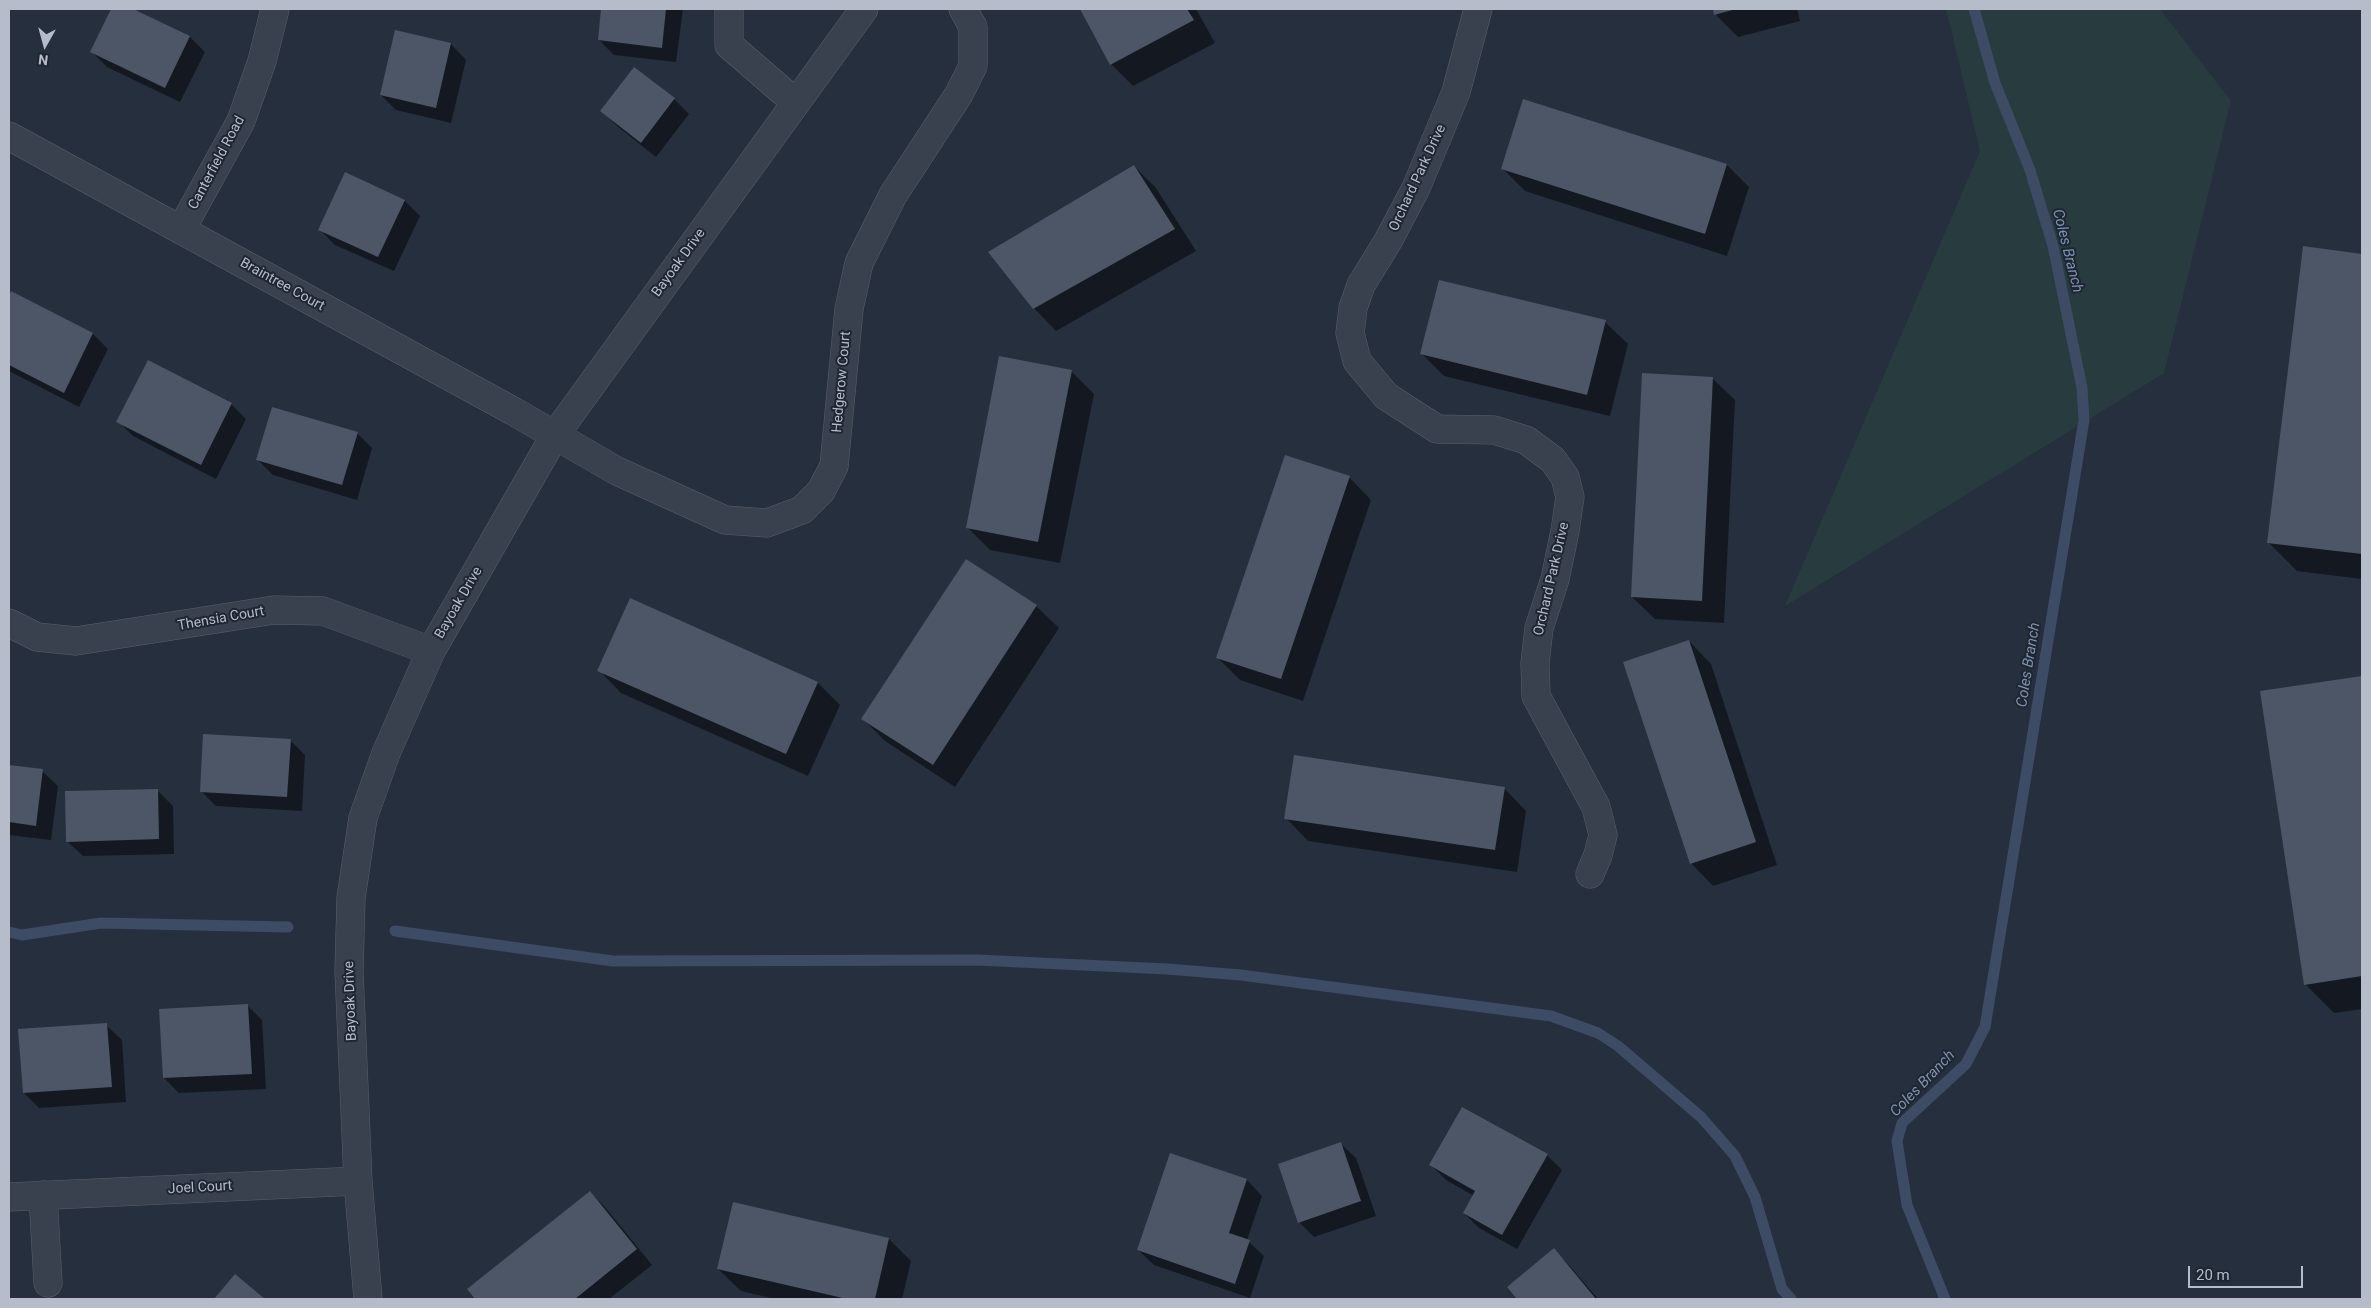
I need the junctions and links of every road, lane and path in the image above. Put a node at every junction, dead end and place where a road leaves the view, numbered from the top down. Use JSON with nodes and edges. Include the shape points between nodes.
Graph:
{"nodes":[{"id":1,"x":275,"y":9,"type":"edge"},
{"id":2,"x":728,"y":9,"type":"edge"},
{"id":3,"x":864,"y":9,"type":"edge"},
{"id":4,"x":963,"y":9,"type":"edge"},
{"id":5,"x":1478,"y":9,"type":"edge"},
{"id":6,"x":795,"y":102,"type":"junction"},
{"id":7,"x":9,"y":136,"type":"edge"},
{"id":8,"x":181,"y":230,"type":"junction"},
{"id":9,"x":555,"y":435,"type":"junction"},
{"id":10,"x":9,"y":623,"type":"edge"},
{"id":11,"x":431,"y":652,"type":"junction"},
{"id":12,"x":1590,"y":874,"type":"dead end"},
{"id":13,"x":358,"y":1181,"type":"junction"},
{"id":14,"x":43,"y":1195,"type":"junction"},
{"id":15,"x":9,"y":1196,"type":"edge"},
{"id":16,"x":48,"y":1283,"type":"dead end"},
{"id":17,"x":368,"y":1299,"type":"edge"}],
"edges":[{"from":1,"to":8,"type":"street","name":"Canterfield Road","via":[[262,61],[241,121]]},
{"from":2,"to":6,"type":"street","via":[[729,45]]},
{"from":3,"to":6,"type":"street","name":"Bayoak Drive"},
{"from":4,"to":9,"type":"street","name":"Hedgerow Court","via":[[973,27],[973,66],[959,94],[893,196],[859,264],[848,308],[834,466],[821,491],[802,510],[766,523],[725,520],[617,471]]},
{"from":5,"to":12,"type":"street","name":"Orchard Park Drive","via":[[1456,92],[1416,188],[1361,285],[1353,308],[1350,333],[1358,361],[1386,396],[1437,429],[1494,430],[1526,440],[1552,460],[1565,477],[1570,497],[1555,579],[1539,628],[1536,696],[1596,807],[1603,835]]},
{"from":6,"to":9,"type":"street","name":"Bayoak Drive"},
{"from":7,"to":8,"type":"street","name":"Braintree Court"},
{"from":8,"to":9,"type":"street","name":"Braintree Court"},
{"from":9,"to":11,"type":"street","name":"Bayoak Drive"},
{"from":10,"to":11,"type":"street","name":"Thensia Court","via":[[37,637],[76,641],[274,610],[323,611]]},
{"from":11,"to":13,"type":"street","name":"Bayoak Drive","via":[[386,754],[363,818],[351,898],[349,971]]},
{"from":13,"to":14,"type":"street","name":"Joel Court"},
{"from":13,"to":17,"type":"street","name":"Bayoak Drive"},
{"from":14,"to":15,"type":"street","name":"Joel Court"},
{"from":14,"to":16,"type":"street"}]}
